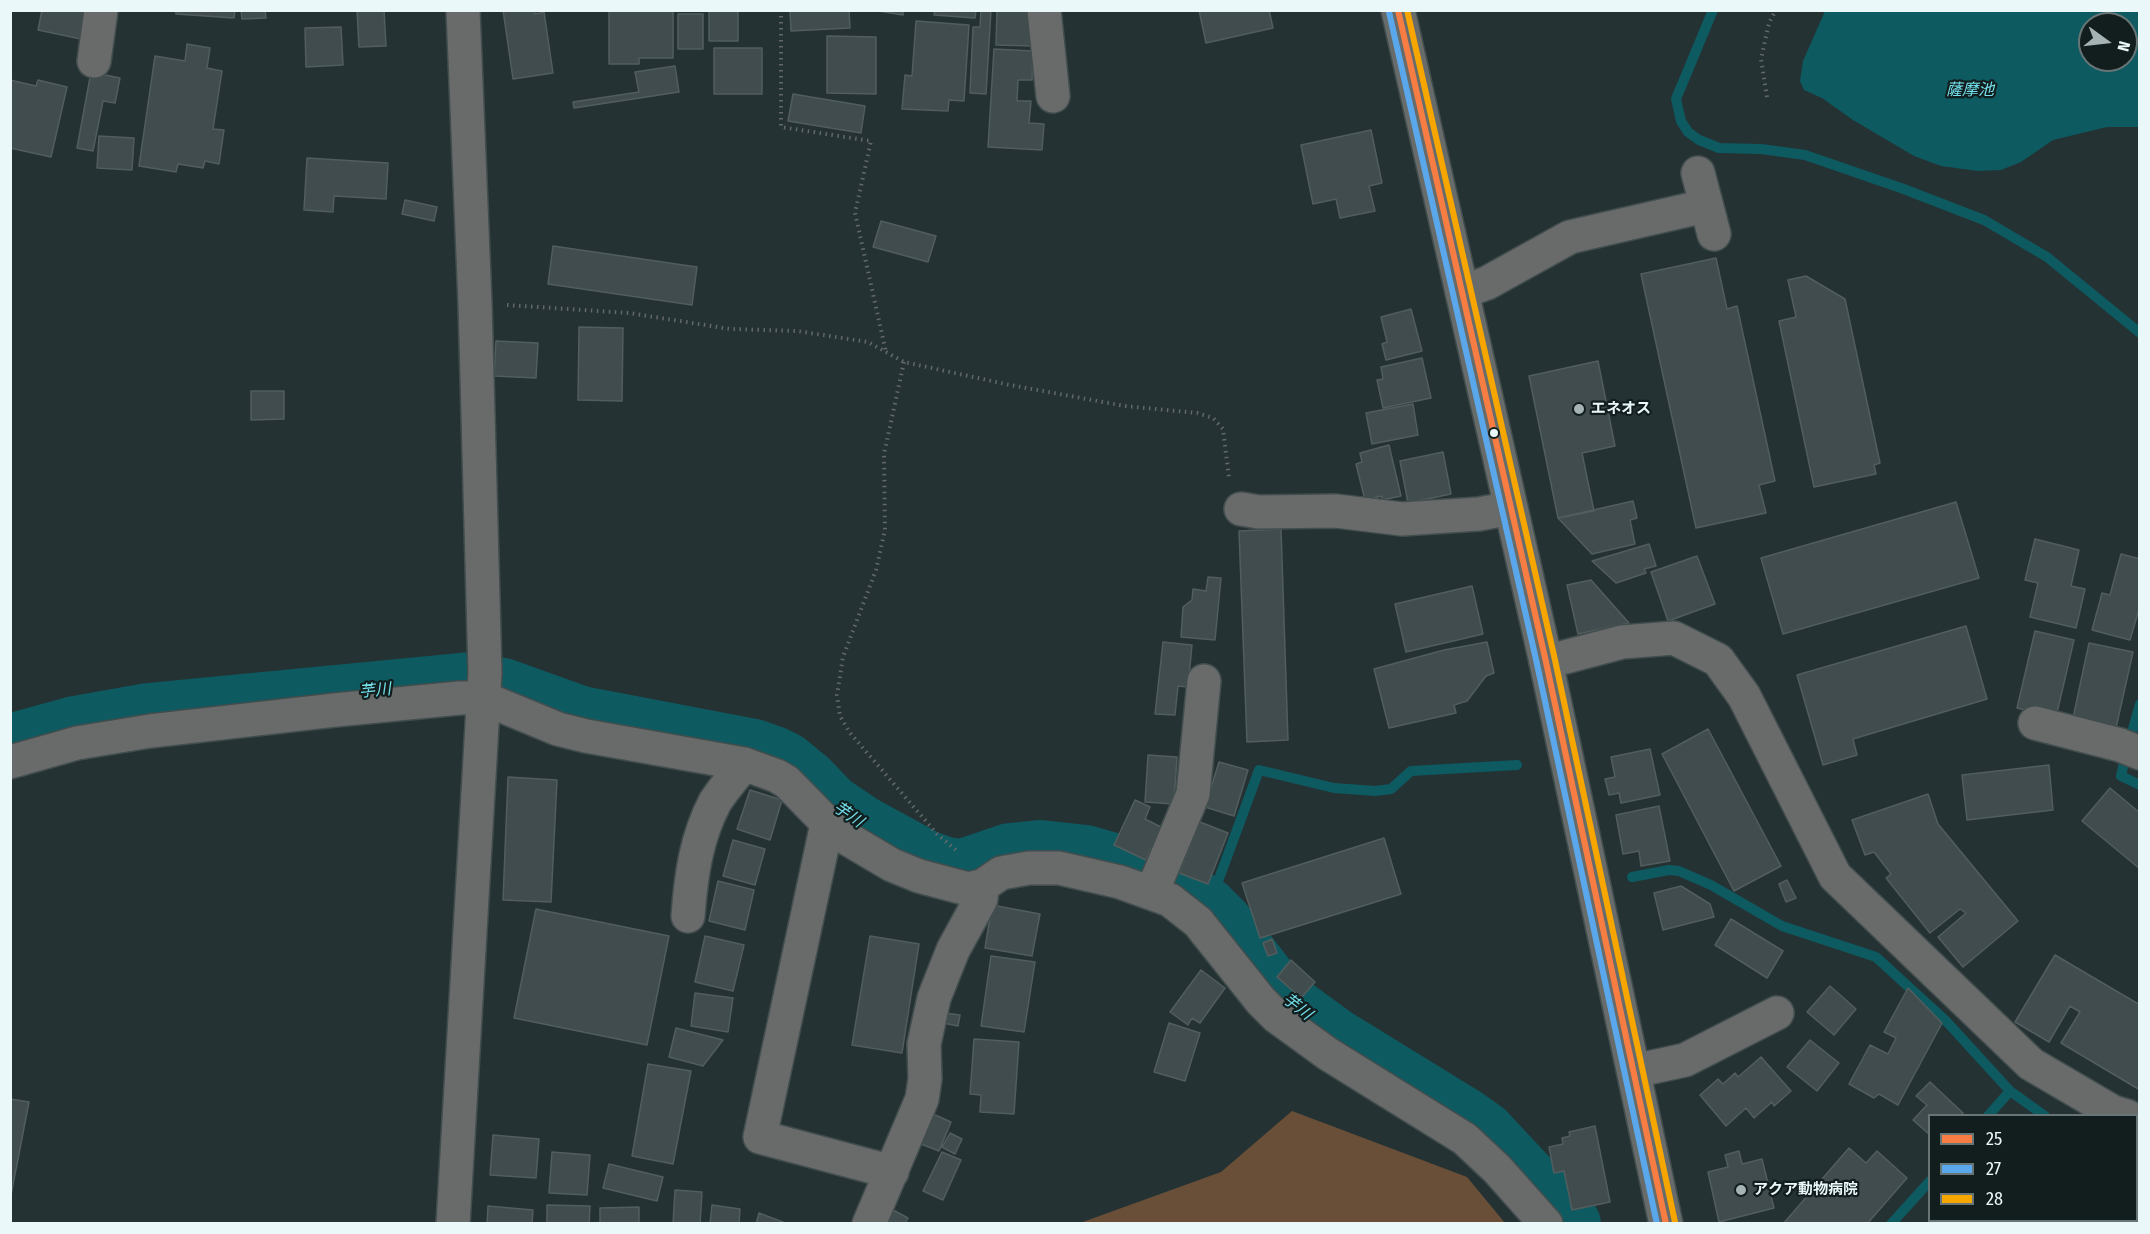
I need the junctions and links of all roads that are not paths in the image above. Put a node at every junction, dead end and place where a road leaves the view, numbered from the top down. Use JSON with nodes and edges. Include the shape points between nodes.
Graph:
{"nodes":[{"id":1,"x":101,"y":10,"type":"edge"},
{"id":2,"x":463,"y":10,"type":"edge"},
{"id":3,"x":1044,"y":10,"type":"edge"},
{"id":4,"x":1398,"y":10,"type":"edge"},
{"id":5,"x":94,"y":61,"type":"dead end"},
{"id":6,"x":1053,"y":96,"type":"dead end"},
{"id":7,"x":1698,"y":173,"type":"dead end"},
{"id":8,"x":1462,"y":292,"type":"junction"},
{"id":9,"x":1511,"y":508,"type":"junction"},
{"id":10,"x":1241,"y":509,"type":"road end"},
{"id":11,"x":1546,"y":662,"type":"junction"},
{"id":12,"x":1204,"y":681,"type":"dead end"},
{"id":13,"x":484,"y":687,"type":"junction"},
{"id":14,"x":2035,"y":723,"type":"dead end"},
{"id":15,"x":2139,"y":753,"type":"edge"},
{"id":16,"x":10,"y":762,"type":"edge"},
{"id":17,"x":744,"y":764,"type":"junction"},
{"id":18,"x":827,"y":824,"type":"junction"},
{"id":19,"x":1156,"y":881,"type":"junction"},
{"id":20,"x":982,"y":886,"type":"junction"},
{"id":21,"x":688,"y":916,"type":"dead end"},
{"id":22,"x":1777,"y":1013,"type":"dead end"},
{"id":23,"x":1634,"y":1071,"type":"junction"},
{"id":24,"x":2120,"y":1114,"type":"edge"},
{"id":25,"x":892,"y":1172,"type":"junction"},
{"id":26,"x":453,"y":1224,"type":"edge"},
{"id":27,"x":869,"y":1224,"type":"edge"},
{"id":28,"x":1546,"y":1224,"type":"edge"},
{"id":29,"x":1666,"y":1224,"type":"edge"}],
"edges":[{"from":1,"to":5,"type":"street"},
{"from":2,"to":13,"type":"street"},
{"from":3,"to":6,"type":"street"},
{"from":4,"to":8,"type":"main road"},
{"from":7,"to":8,"type":"street","via":[[1709,220],[1570,237],[1487,283]]},
{"from":8,"to":9,"type":"main road"},
{"from":9,"to":10,"type":"street","via":[[1402,519],[1336,511]]},
{"from":9,"to":11,"type":"main road"},
{"from":11,"to":23,"type":"main road"},
{"from":11,"to":24,"type":"street","via":[[1622,642],[1674,638],[1718,660],[1744,696],[1835,876],[2031,1064]]},
{"from":12,"to":19,"type":"street","via":[[1193,794]]},
{"from":13,"to":16,"type":"street","via":[[460,698],[150,731],[77,743]]},
{"from":13,"to":17,"type":"street","via":[[558,729]]},
{"from":13,"to":26,"type":"street"},
{"from":14,"to":15,"type":"street"},
{"from":17,"to":18,"type":"street","via":[[787,782]]},
{"from":17,"to":21,"type":"street","via":[[716,801],[700,837],[691,875]]},
{"from":18,"to":20,"type":"street","via":[[892,865],[919,876],[968,889]]},
{"from":18,"to":25,"type":"street","via":[[760,1137]]},
{"from":19,"to":20,"type":"street","via":[[1043,868],[1001,873]]},
{"from":19,"to":28,"type":"street","via":[[1170,900],[1198,922],[1277,1017],[1465,1139]]},
{"from":20,"to":25,"type":"street","via":[[981,899],[953,950],[934,998],[924,1044],[922,1099]]},
{"from":22,"to":23,"type":"street","via":[[1685,1060]]},
{"from":23,"to":29,"type":"main road"},
{"from":25,"to":27,"type":"street"}]}
